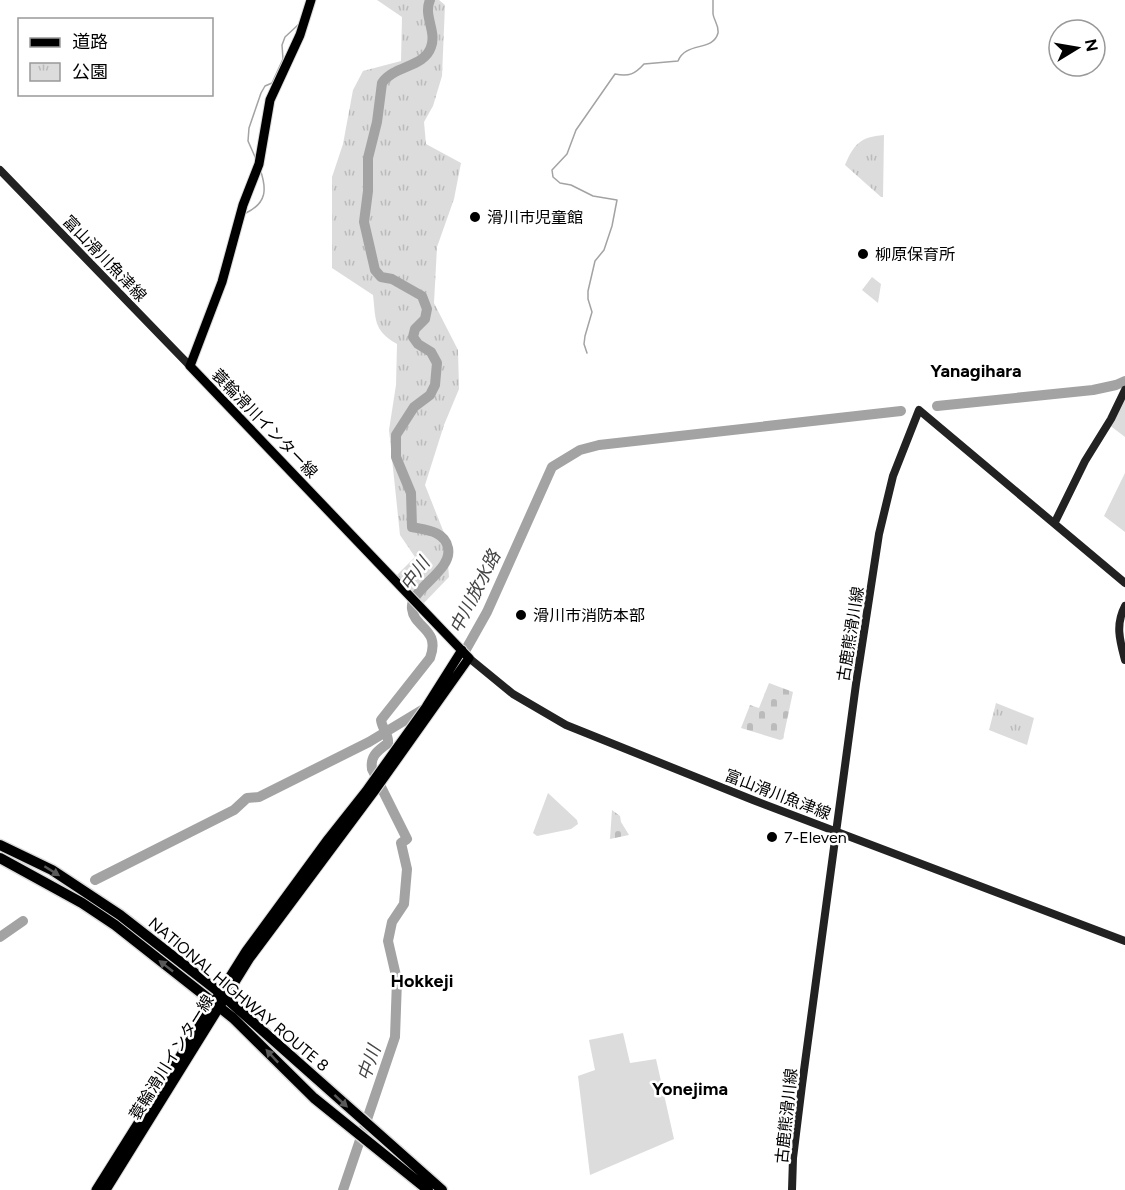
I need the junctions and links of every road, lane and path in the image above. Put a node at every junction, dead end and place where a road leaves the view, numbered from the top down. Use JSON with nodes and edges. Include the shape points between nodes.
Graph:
{"nodes":[{"id":1,"x":310,"y":0,"type":"edge"},
{"id":2,"x":0,"y":170,"type":"edge"},
{"id":3,"x":190,"y":366,"type":"junction"},
{"id":4,"x":1124,"y":393,"type":"edge"},
{"id":5,"x":1054,"y":522,"type":"junction"},
{"id":6,"x":1125,"y":583,"type":"edge"},
{"id":7,"x":1125,"y":606,"type":"edge"},
{"id":8,"x":465,"y":654,"type":"junction"},
{"id":9,"x":1125,"y":660,"type":"edge"},
{"id":10,"x":837,"y":831,"type":"junction"},
{"id":11,"x":0,"y":845,"type":"edge"},
{"id":12,"x":0,"y":858,"type":"edge"},
{"id":13,"x":1125,"y":941,"type":"edge"},
{"id":14,"x":219,"y":1000,"type":"junction"},
{"id":15,"x":96,"y":1190,"type":"edge"},
{"id":16,"x":106,"y":1190,"type":"edge"},
{"id":17,"x":428,"y":1190,"type":"edge"},
{"id":18,"x":442,"y":1190,"type":"edge"},
{"id":19,"x":792,"y":1190,"type":"edge"}],
"edges":[{"from":1,"to":3,"type":"main road","name":"蓑輪滑川インター線","via":[[300,35],[270,100],[259,164],[243,205],[222,282]]},
{"from":2,"to":3,"type":"main road","name":"富山滑川魚津線"},
{"from":3,"to":8,"type":"main road","name":"蓑輪滑川インター線"},
{"from":4,"to":5,"type":"main road"},
{"from":5,"to":6,"type":"main road"},
{"from":5,"to":10,"type":"main road","name":"古鹿熊滑川線","via":[[919,410],[893,476],[879,534]]},
{"from":7,"to":9,"type":"main road","via":[[1118,631]]},
{"from":8,"to":10,"type":"main road","name":"富山滑川魚津線","via":[[513,693],[566,725]]},
{"from":8,"to":14,"type":"main road","name":"蓑輪滑川インター線","via":[[267,920]]},
{"from":10,"to":13,"type":"main road","name":"富山滑川魚津線"},
{"from":10,"to":19,"type":"main road","name":"古鹿熊滑川線","via":[[796,1132]]},
{"from":11,"to":14,"type":"highway","name":"NATIONAL HIGHWAY ROUTE 8","one_way":true,"via":[[52,870],[120,915]]},
{"from":14,"to":12,"type":"highway","name":"NATIONAL HIGHWAY ROUTE 8","one_way":true,"via":[[82,903]]},
{"from":14,"to":15,"type":"main road","name":"蓑輪滑川インター線"},
{"from":14,"to":16,"type":"main road","name":"蓑輪滑川インター線"},
{"from":17,"to":14,"type":"highway","name":"NATIONAL HIGHWAY ROUTE 8","one_way":true,"via":[[314,1098]]},
{"from":14,"to":18,"type":"highway","name":"NATIONAL HIGHWAY ROUTE 8","one_way":true}]}
